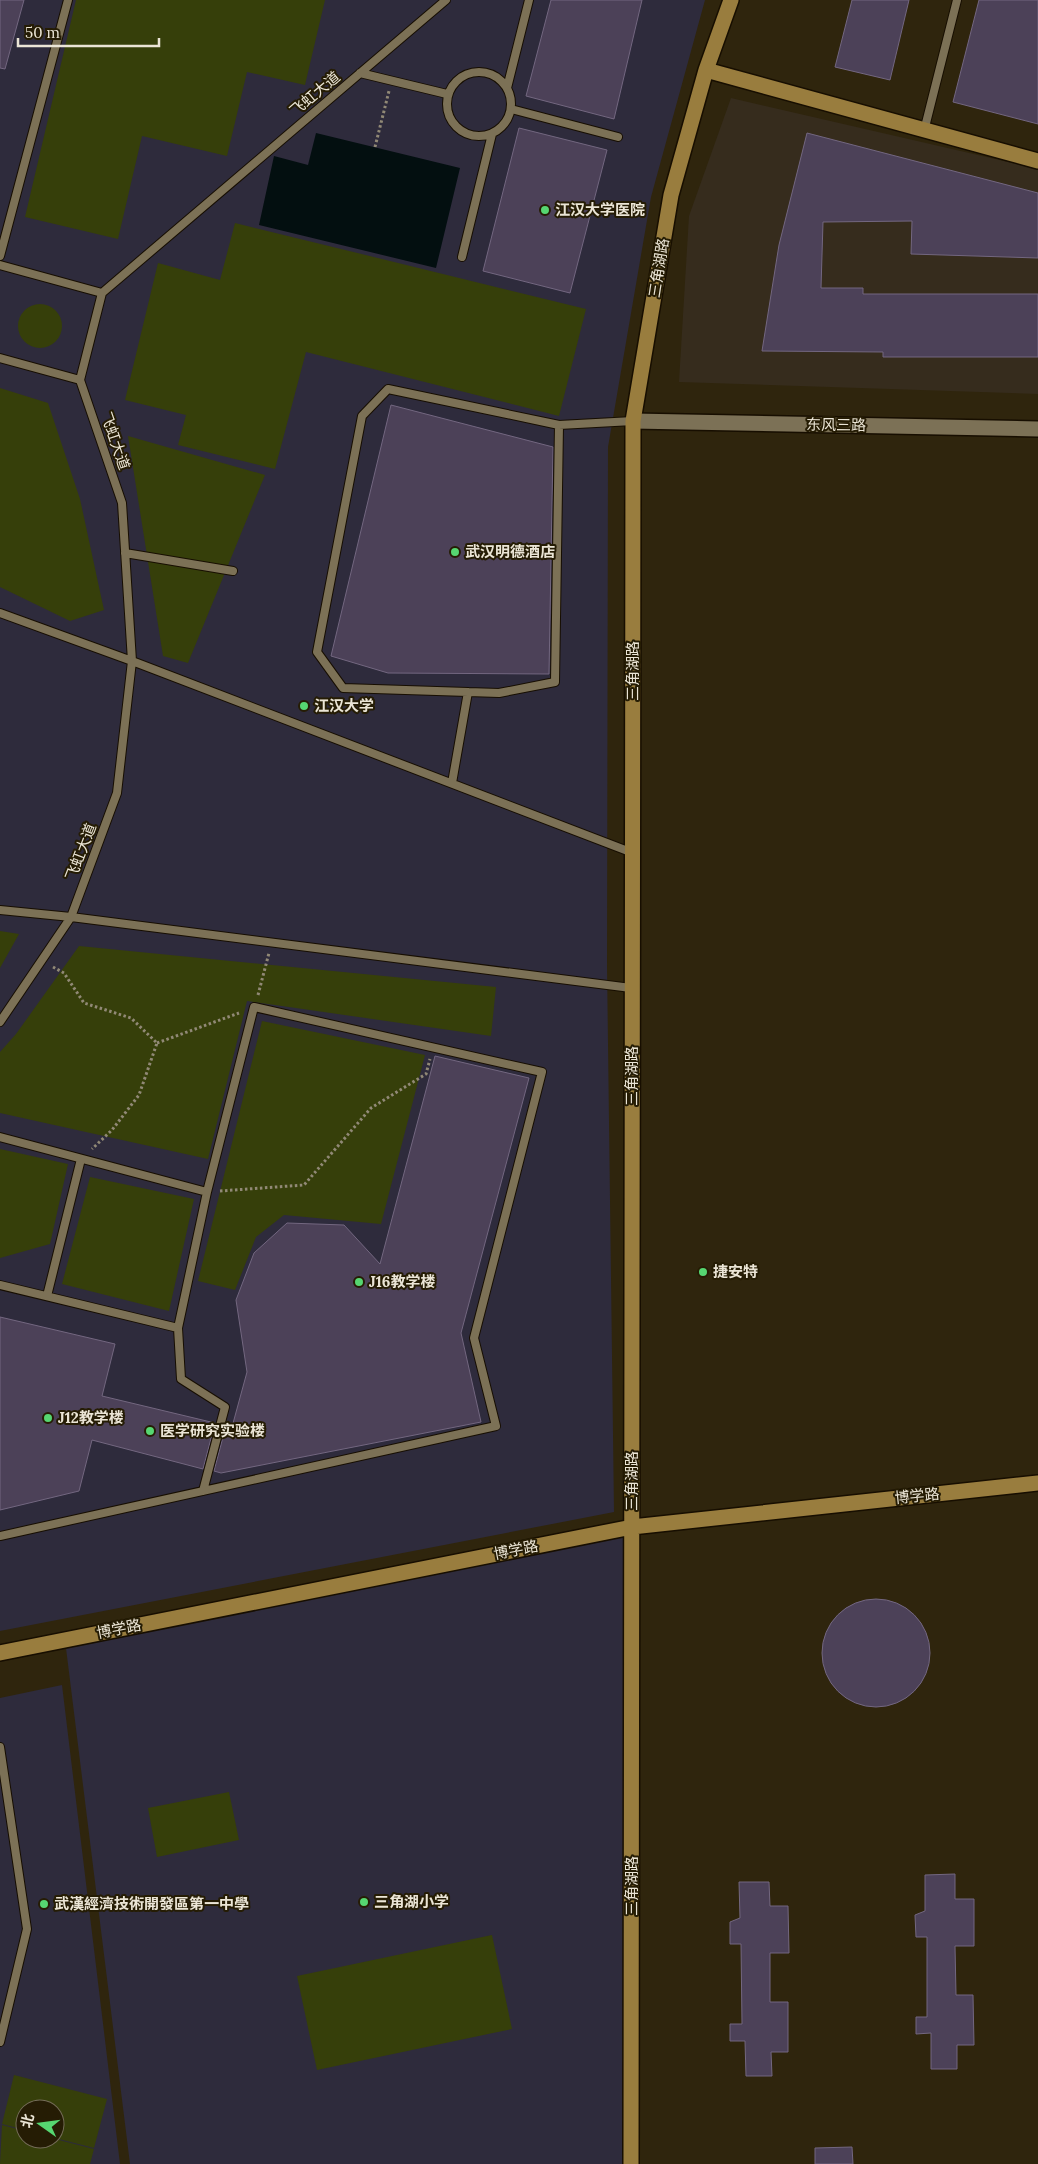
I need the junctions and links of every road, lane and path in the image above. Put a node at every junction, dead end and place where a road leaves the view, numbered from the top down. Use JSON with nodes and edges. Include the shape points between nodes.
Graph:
{"nodes":[{"id":1,"x":68,"y":0,"type":"edge"},
{"id":2,"x":446,"y":0,"type":"edge"},
{"id":3,"x":529,"y":0,"type":"edge"},
{"id":4,"x":731,"y":0,"type":"edge"},
{"id":5,"x":957,"y":0,"type":"edge"},
{"id":6,"x":706,"y":70,"type":"junction"},
{"id":7,"x":360,"y":74,"type":"junction"},
{"id":8,"x":392,"y":81,"type":"junction"},
{"id":9,"x":507,"y":88,"type":"junction"},
{"id":10,"x":447,"y":94,"type":"junction"},
{"id":11,"x":511,"y":109,"type":"junction"},
{"id":12,"x":924,"y":131,"type":"junction"},
{"id":13,"x":492,"y":134,"type":"junction"},
{"id":14,"x":618,"y":137,"type":"dead end"},
{"id":15,"x":375,"y":147,"type":"dead end"},
{"id":16,"x":1038,"y":161,"type":"edge"},
{"id":17,"x":0,"y":256,"type":"edge"},
{"id":18,"x":462,"y":258,"type":"dead end"},
{"id":19,"x":0,"y":265,"type":"edge"},
{"id":20,"x":102,"y":293,"type":"junction"},
{"id":21,"x":0,"y":358,"type":"edge"},
{"id":22,"x":80,"y":380,"type":"junction"},
{"id":23,"x":633,"y":422,"type":"junction"},
{"id":24,"x":559,"y":425,"type":"junction"},
{"id":25,"x":1038,"y":429,"type":"edge"},
{"id":26,"x":125,"y":553,"type":"junction"},
{"id":27,"x":233,"y":571,"type":"dead end"},
{"id":28,"x":0,"y":613,"type":"edge"},
{"id":29,"x":132,"y":661,"type":"junction"},
{"id":30,"x":468,"y":692,"type":"junction"},
{"id":31,"x":452,"y":783,"type":"junction"},
{"id":32,"x":633,"y":852,"type":"junction"},
{"id":33,"x":0,"y":910,"type":"edge"},
{"id":34,"x":71,"y":917,"type":"junction"},
{"id":35,"x":272,"y":943,"type":"junction"},
{"id":36,"x":42,"y":960,"type":"junction"},
{"id":37,"x":631,"y":988,"type":"junction"},
{"id":38,"x":254,"y":1007,"type":"junction"},
{"id":39,"x":0,"y":1022,"type":"edge"},
{"id":40,"x":157,"y":1043,"type":"junction"},
{"id":41,"x":434,"y":1048,"type":"junction"},
{"id":42,"x":0,"y":1137,"type":"edge"},
{"id":43,"x":81,"y":1159,"type":"junction"},
{"id":44,"x":207,"y":1192,"type":"junction"},
{"id":45,"x":0,"y":1284,"type":"edge"},
{"id":46,"x":47,"y":1296,"type":"junction"},
{"id":47,"x":178,"y":1328,"type":"junction"},
{"id":48,"x":1038,"y":1483,"type":"edge"},
{"id":49,"x":204,"y":1491,"type":"junction"},
{"id":50,"x":632,"y":1527,"type":"junction"},
{"id":51,"x":0,"y":1536,"type":"edge"},
{"id":52,"x":0,"y":1653,"type":"edge"},
{"id":53,"x":0,"y":1748,"type":"edge"},
{"id":54,"x":0,"y":2042,"type":"edge"},
{"id":55,"x":631,"y":2164,"type":"edge"}],
"edges":[{"from":1,"to":17,"type":"lane"},
{"from":2,"to":7,"type":"lane","name":"飞虹大道"},
{"from":3,"to":9,"type":"lane"},
{"from":4,"to":6,"type":"street","name":"三角湖路"},
{"from":5,"to":12,"type":"lane"},
{"from":6,"to":12,"type":"street"},
{"from":6,"to":23,"type":"street","name":"三角湖路","via":[[671,195]]},
{"from":7,"to":8,"type":"lane"},
{"from":7,"to":20,"type":"lane","name":"飞虹大道"},
{"from":8,"to":10,"type":"lane"},
{"from":8,"to":15,"type":"path"},
{"from":9,"to":10,"type":"lane","via":[[491,74],[470,72],[452,84]]},
{"from":9,"to":11,"type":"lane"},
{"from":10,"to":13,"type":"lane","via":[[447,110],[453,124],[471,136]]},
{"from":11,"to":13,"type":"lane","via":[[501,128]]},
{"from":11,"to":14,"type":"lane"},
{"from":12,"to":16,"type":"street"},
{"from":13,"to":18,"type":"lane"},
{"from":19,"to":20,"type":"lane"},
{"from":20,"to":22,"type":"lane"},
{"from":21,"to":22,"type":"lane"},
{"from":22,"to":26,"type":"lane","name":"飞虹大道","via":[[122,503]]},
{"from":23,"to":24,"type":"lane"},
{"from":23,"to":25,"type":"street","name":"东风三路"},
{"from":23,"to":32,"type":"street","name":"三角湖路"},
{"from":24,"to":30,"type":"lane","via":[[555,682],[499,693]]},
{"from":24,"to":30,"type":"lane","via":[[388,389],[362,416],[317,652],[343,688]]},
{"from":26,"to":27,"type":"lane"},
{"from":26,"to":29,"type":"lane","name":"飞虹大道"},
{"from":28,"to":29,"type":"lane"},
{"from":29,"to":31,"type":"lane"},
{"from":29,"to":34,"type":"lane","name":"飞虹大道","via":[[117,793]]},
{"from":30,"to":31,"type":"lane"},
{"from":31,"to":32,"type":"lane"},
{"from":32,"to":37,"type":"street","name":"三角湖路"},
{"from":33,"to":34,"type":"lane"},
{"from":34,"to":35,"type":"lane"},
{"from":34,"to":36,"type":"lane","name":"飞虹大道"},
{"from":35,"to":37,"type":"lane"},
{"from":35,"to":38,"type":"path"},
{"from":36,"to":39,"type":"lane","name":"飞虹大道"},
{"from":36,"to":40,"type":"path","via":[[64,973],[84,1003],[131,1018]]},
{"from":37,"to":50,"type":"street","name":"三角湖路"},
{"from":38,"to":40,"type":"path"},
{"from":38,"to":41,"type":"lane"},
{"from":38,"to":44,"type":"lane"},
{"from":40,"to":43,"type":"path","via":[[140,1095],[112,1130]]},
{"from":41,"to":44,"type":"path","via":[[426,1074],[371,1108],[304,1185]]},
{"from":41,"to":49,"type":"lane","via":[[542,1072],[474,1338],[496,1426]]},
{"from":42,"to":43,"type":"lane"},
{"from":43,"to":44,"type":"lane"},
{"from":43,"to":46,"type":"lane"},
{"from":44,"to":47,"type":"lane"},
{"from":45,"to":46,"type":"lane"},
{"from":46,"to":47,"type":"lane"},
{"from":47,"to":49,"type":"lane","via":[[181,1380],[225,1408]]},
{"from":48,"to":50,"type":"street","name":"博学路"},
{"from":49,"to":51,"type":"lane"},
{"from":50,"to":52,"type":"street","name":"博学路"},
{"from":50,"to":55,"type":"street","name":"三角湖路"},
{"from":53,"to":54,"type":"lane","via":[[27,1929]]}]}
